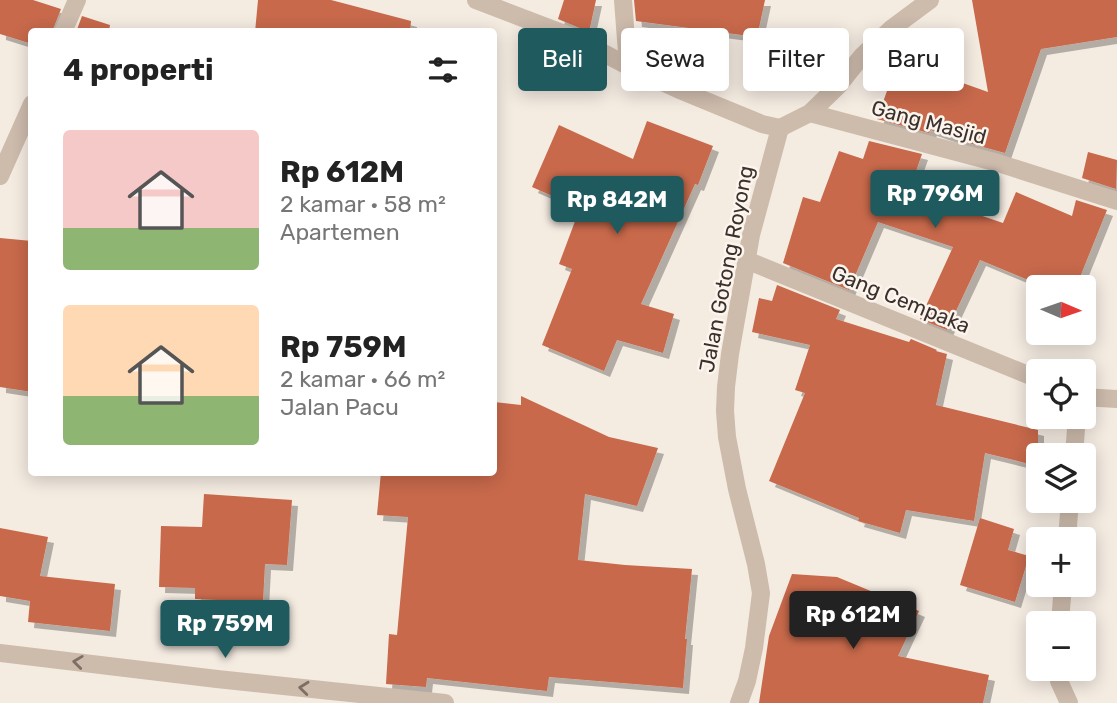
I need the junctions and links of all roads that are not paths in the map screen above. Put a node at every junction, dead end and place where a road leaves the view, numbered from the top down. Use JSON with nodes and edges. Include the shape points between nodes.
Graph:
{"nodes":[{"id":1,"x":76,"y":0,"type":"edge"},
{"id":2,"x":476,"y":0,"type":"edge"},
{"id":3,"x":623,"y":0,"type":"edge"},
{"id":4,"x":930,"y":0,"type":"edge"},
{"id":5,"x":65,"y":28,"type":"edge"},
{"id":6,"x":625,"y":28,"type":"edge"},
{"id":7,"x":621,"y":62,"type":"edge"},
{"id":8,"x":686,"y":91,"type":"edge"},
{"id":9,"x":28,"y":113,"type":"edge"},
{"id":10,"x":810,"y":113,"type":"junction"},
{"id":11,"x":780,"y":128,"type":"junction"},
{"id":12,"x":0,"y":176,"type":"edge"},
{"id":13,"x":1117,"y":201,"type":"edge"},
{"id":14,"x":747,"y":260,"type":"junction"},
{"id":15,"x":1026,"y":375,"type":"edge"},
{"id":16,"x":1096,"y":398,"type":"edge"},
{"id":17,"x":1117,"y":399,"type":"edge"},
{"id":18,"x":0,"y":653,"type":"edge"},
{"id":19,"x":1059,"y":681,"type":"edge"},
{"id":20,"x":445,"y":703,"type":"edge"},
{"id":21,"x":739,"y":703,"type":"edge"},
{"id":22,"x":1069,"y":703,"type":"edge"}],
"edges":[{"from":1,"to":5,"type":"street"},
{"from":2,"to":7,"type":"street","via":[[575,38]]},
{"from":3,"to":6,"type":"street"},
{"from":4,"to":10,"type":"street","via":[[862,56]]},
{"from":8,"to":11,"type":"street"},
{"from":9,"to":12,"type":"street"},
{"from":10,"to":11,"type":"street"},
{"from":10,"to":13,"type":"street","name":"Gang Masjid","via":[[998,163]]},
{"from":11,"to":14,"type":"street","name":"Jalan Gotong Royong"},
{"from":14,"to":15,"type":"street","name":"Gang Cempaka"},
{"from":14,"to":21,"type":"street","name":"Jalan Gotong Royong","via":[[725,411],[761,593],[754,648]]},
{"from":16,"to":17,"type":"street"},
{"from":20,"to":18,"type":"street","one_way":true},
{"from":19,"to":22,"type":"street"}]}
